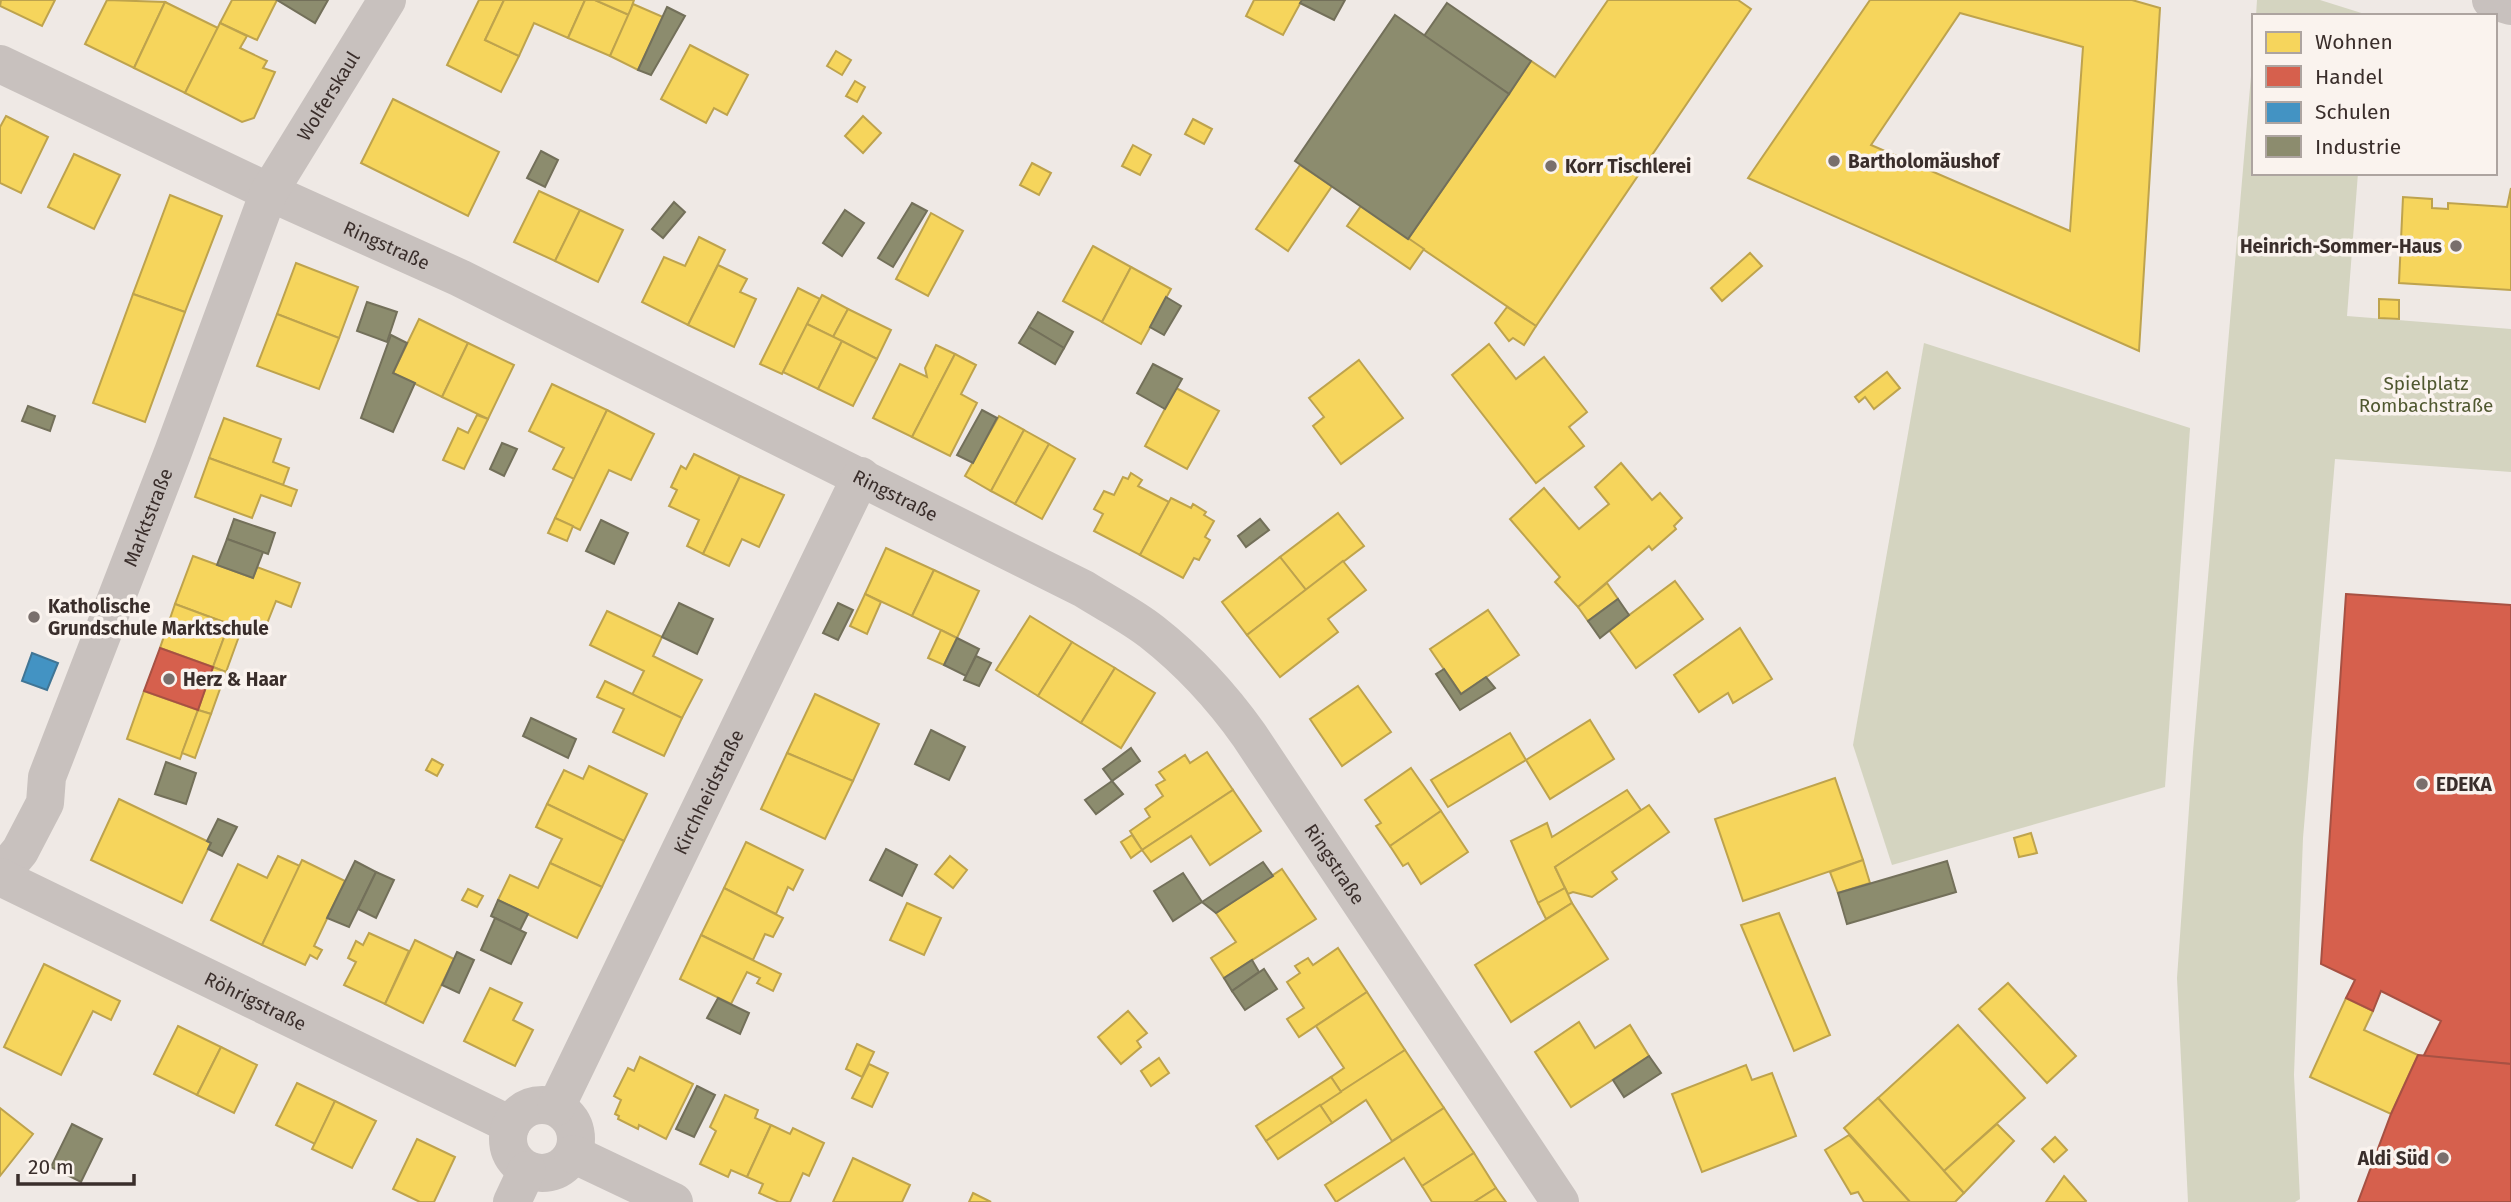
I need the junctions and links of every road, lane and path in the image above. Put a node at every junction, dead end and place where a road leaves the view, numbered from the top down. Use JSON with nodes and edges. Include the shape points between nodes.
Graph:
{"nodes":[{"id":1,"x":387,"y":0,"type":"edge"},
{"id":2,"x":2491,"y":0,"type":"edge"},
{"id":3,"x":2511,"y":6,"type":"edge"},
{"id":4,"x":0,"y":64,"type":"edge"},
{"id":5,"x":268,"y":192,"type":"junction"},
{"id":6,"x":861,"y":476,"type":"junction"},
{"id":7,"x":0,"y":876,"type":"edge"},
{"id":8,"x":556,"y":1107,"type":"junction"},
{"id":9,"x":511,"y":1125,"type":"junction"},
{"id":10,"x":573,"y":1154,"type":"junction"},
{"id":11,"x":519,"y":1186,"type":"edge"},
{"id":12,"x":674,"y":1202,"type":"edge"},
{"id":13,"x":1560,"y":1202,"type":"edge"}],
"edges":[{"from":1,"to":5,"type":"street","name":"Wolferskaul"},
{"from":2,"to":3,"type":"street"},
{"from":4,"to":5,"type":"street","name":"Ringstraße"},
{"from":5,"to":6,"type":"street","name":"Ringstraße","via":[[460,278]]},
{"from":5,"to":7,"type":"street","name":"Marktstraße","via":[[47,777],[45,803],[20,851]]},
{"from":6,"to":8,"type":"street","name":"Kirchheidstraße"},
{"from":6,"to":13,"type":"street","name":"Ringstraße","via":[[1084,589],[1152,632],[1200,677],[1235,714],[1262,753]]},
{"from":7,"to":9,"type":"street","name":"Röhrigstraße"},
{"from":8,"to":9,"type":"street","via":[[529,1107]]},
{"from":8,"to":10,"type":"street","via":[[572,1121],[576,1132]]},
{"from":9,"to":11,"type":"street","via":[[507,1138],[517,1163]]},
{"from":10,"to":11,"type":"street","via":[[562,1167],[538,1173]]},
{"from":10,"to":12,"type":"street"}]}
